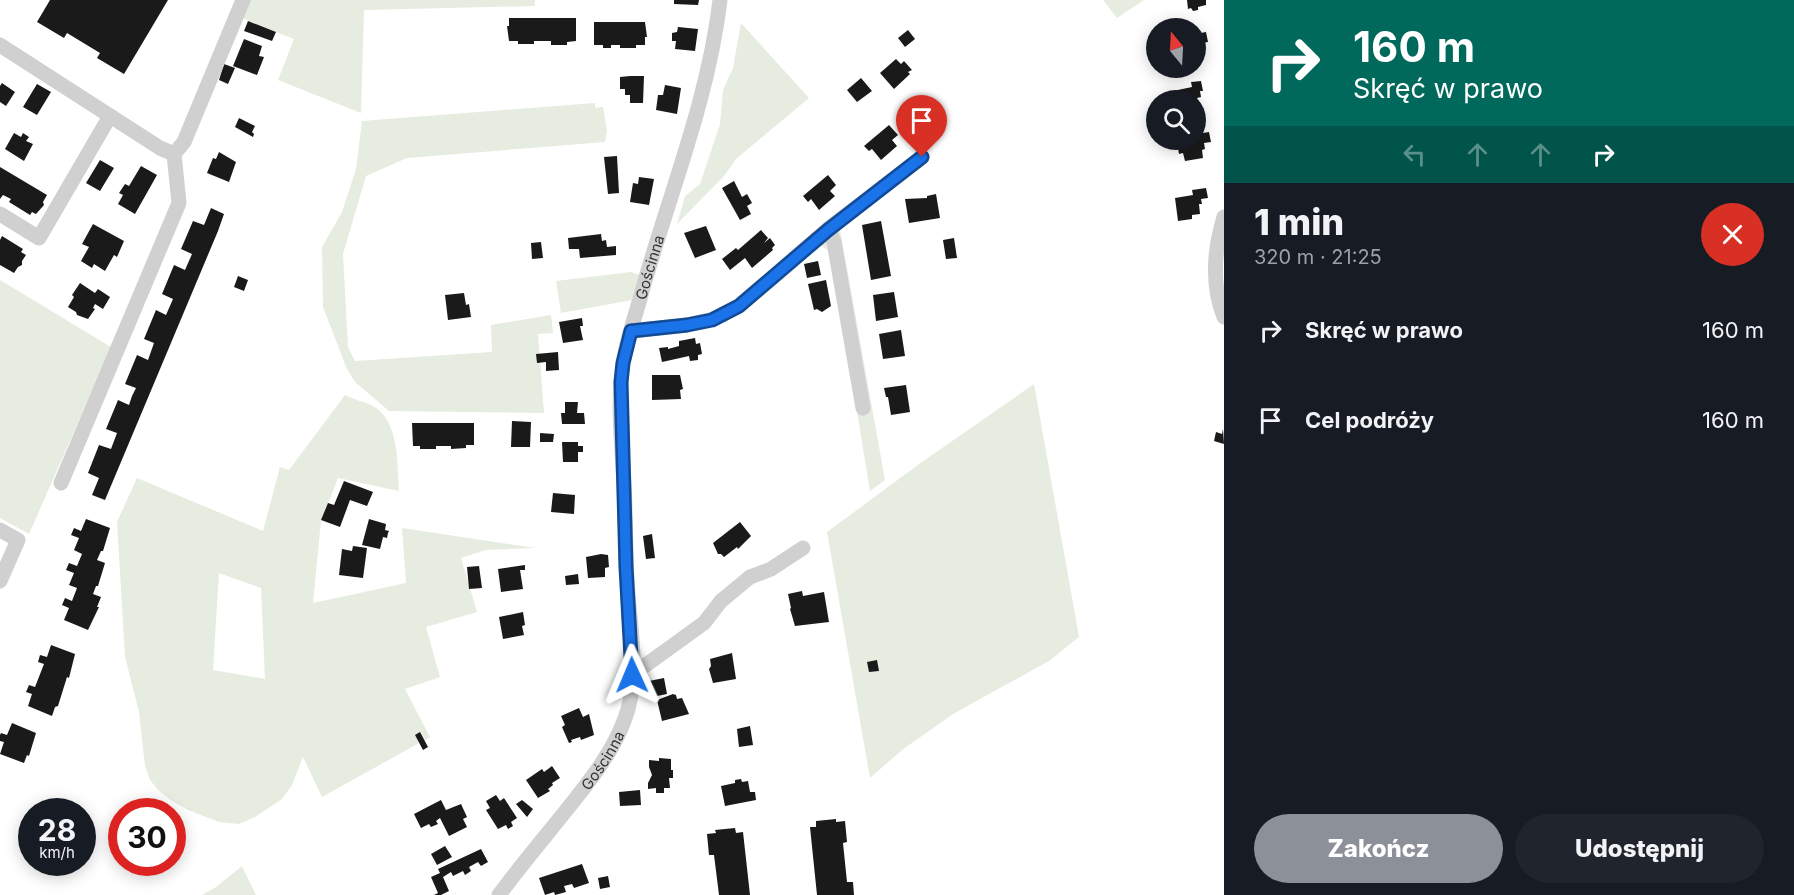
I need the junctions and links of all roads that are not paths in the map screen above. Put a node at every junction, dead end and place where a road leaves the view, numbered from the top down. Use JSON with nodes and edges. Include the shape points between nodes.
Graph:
{"nodes":[{"id":1,"x":243,"y":0,"type":"edge"},
{"id":2,"x":720,"y":0,"type":"edge"},
{"id":3,"x":0,"y":45,"type":"edge"},
{"id":4,"x":110,"y":116,"type":"junction"},
{"id":5,"x":174,"y":154,"type":"junction"},
{"id":6,"x":922,"y":157,"type":"dead end"},
{"id":7,"x":0,"y":214,"type":"edge"},
{"id":8,"x":1224,"y":217,"type":"edge"},
{"id":9,"x":828,"y":230,"type":"junction"},
{"id":10,"x":1224,"y":317,"type":"edge"},
{"id":11,"x":631,"y":331,"type":"junction"},
{"id":12,"x":863,"y":408,"type":"dead end"},
{"id":13,"x":61,"y":483,"type":"dead end"},
{"id":14,"x":0,"y":530,"type":"edge"},
{"id":15,"x":803,"y":548,"type":"dead end"},
{"id":16,"x":0,"y":582,"type":"edge"},
{"id":17,"x":632,"y":675,"type":"junction"},
{"id":18,"x":502,"y":894,"type":"edge"}],
"edges":[{"from":1,"to":5,"type":"street","via":[[184,142]]},
{"from":2,"to":11,"type":"street","name":"Gościnna","via":[[707,76]]},
{"from":3,"to":4,"type":"street"},
{"from":4,"to":5,"type":"street"},
{"from":4,"to":7,"type":"street","via":[[39,238]]},
{"from":5,"to":13,"type":"street","via":[[179,203]]},
{"from":6,"to":9,"type":"street"},
{"from":8,"to":10,"type":"street","via":[[1215,252],[1215,278]]},
{"from":9,"to":11,"type":"street","via":[[739,306],[712,320]]},
{"from":9,"to":12,"type":"street","via":[[834,243]]},
{"from":11,"to":17,"type":"street","name":"Gościnna","via":[[621,382]]},
{"from":14,"to":16,"type":"street","via":[[18,540]]},
{"from":15,"to":17,"type":"street","via":[[771,569],[750,577],[721,601],[704,623]]},
{"from":17,"to":18,"type":"street","name":"Gościnna","via":[[625,720],[610,751]]}]}
